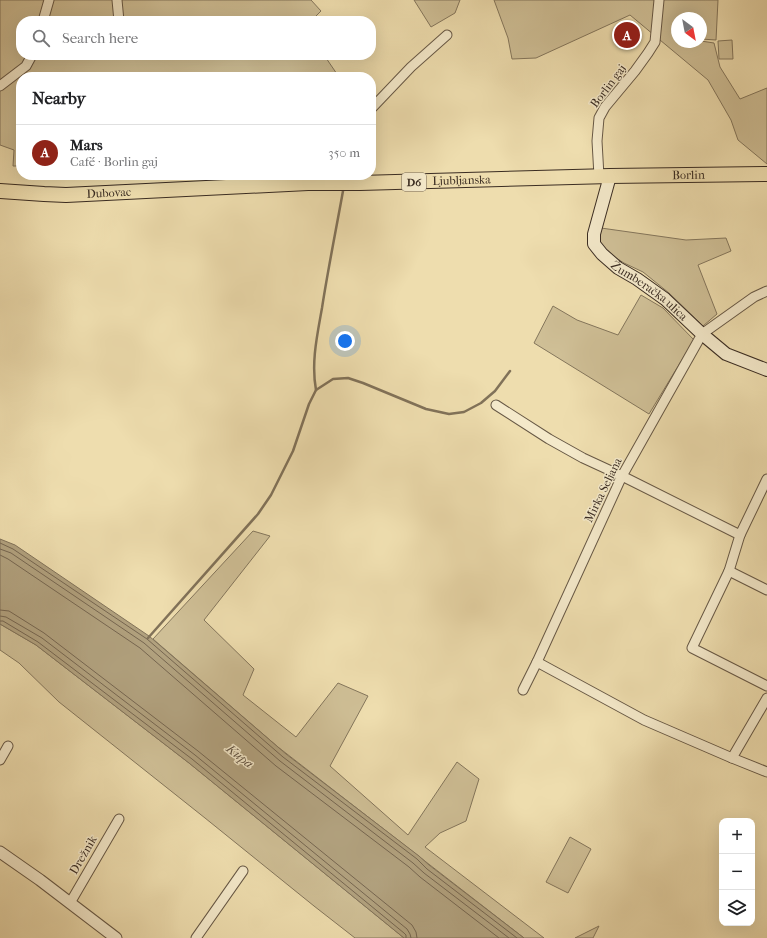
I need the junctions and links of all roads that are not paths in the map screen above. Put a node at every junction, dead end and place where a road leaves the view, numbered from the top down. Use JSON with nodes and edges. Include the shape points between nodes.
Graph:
{"nodes":[{"id":1,"x":49,"y":0,"type":"edge"},
{"id":2,"x":117,"y":0,"type":"edge"},
{"id":3,"x":659,"y":0,"type":"edge"},
{"id":4,"x":44,"y":16,"type":"edge"},
{"id":5,"x":119,"y":16,"type":"edge"},
{"id":6,"x":447,"y":35,"type":"dead end"},
{"id":7,"x":29,"y":60,"type":"edge"},
{"id":8,"x":18,"y":72,"type":"edge"},
{"id":9,"x":16,"y":74,"type":"edge"},
{"id":10,"x":0,"y":86,"type":"edge"},
{"id":11,"x":376,"y":104,"type":"edge"},
{"id":12,"x":767,"y":174,"type":"edge"},
{"id":13,"x":604,"y":176,"type":"junction"},
{"id":14,"x":300,"y":180,"type":"edge"},
{"id":15,"x":322,"y":180,"type":"edge"},
{"id":16,"x":218,"y":187,"type":"joint"},
{"id":17,"x":0,"y":191,"type":"edge"},
{"id":18,"x":767,"y":291,"type":"edge"},
{"id":19,"x":702,"y":334,"type":"junction"},
{"id":20,"x":767,"y":370,"type":"edge"},
{"id":21,"x":496,"y":405,"type":"dead end"},
{"id":22,"x":622,"y":476,"type":"junction"},
{"id":23,"x":767,"y":479,"type":"edge"},
{"id":24,"x":740,"y":535,"type":"junction"},
{"id":25,"x":730,"y":571,"type":"junction"},
{"id":26,"x":767,"y":590,"type":"edge"},
{"id":27,"x":537,"y":662,"type":"junction"},
{"id":28,"x":767,"y":686,"type":"edge"},
{"id":29,"x":523,"y":690,"type":"dead end"},
{"id":30,"x":767,"y":698,"type":"edge"},
{"id":31,"x":8,"y":746,"type":"dead end"},
{"id":32,"x":732,"y":758,"type":"junction"},
{"id":33,"x":0,"y":760,"type":"edge"},
{"id":34,"x":767,"y":772,"type":"edge"},
{"id":35,"x":119,"y":820,"type":"dead end"},
{"id":36,"x":0,"y":852,"type":"edge"},
{"id":37,"x":243,"y":871,"type":"dead end"},
{"id":38,"x":70,"y":903,"type":"junction"},
{"id":39,"x":116,"y":938,"type":"edge"},
{"id":40,"x":196,"y":938,"type":"edge"}],
"edges":[{"from":1,"to":4,"type":"street"},
{"from":2,"to":5,"type":"street"},
{"from":3,"to":13,"type":"street","name":"Borlin gaj","via":[[655,42],[599,118],[597,141]]},
{"from":6,"to":11,"type":"street","via":[[411,67]]},
{"from":7,"to":8,"type":"street"},
{"from":9,"to":10,"type":"street"},
{"from":12,"to":13,"type":"main road","name":"Borlin","number":"D6"},
{"from":13,"to":15,"type":"main road","name":"Ljubljanska","number":"D6","via":[[360,184]]},
{"from":13,"to":19,"type":"main road","name":"Žumberačka ulica","via":[[594,244],[618,268],[665,299]]},
{"from":14,"to":16,"type":"main road","name":"Ljubljanska","number":"D6"},
{"from":16,"to":17,"type":"main road","name":"Dubovac","number":"D6","via":[[66,195]]},
{"from":18,"to":19,"type":"street","via":[[754,297]]},
{"from":19,"to":20,"type":"main road","name":"Žumberačka ulica","via":[[726,354]]},
{"from":19,"to":22,"type":"street","name":"Mirka Seljana"},
{"from":21,"to":22,"type":"street","via":[[549,439]]},
{"from":22,"to":24,"type":"street"},
{"from":22,"to":27,"type":"street","name":"Mirka Seljana"},
{"from":23,"to":24,"type":"street"},
{"from":24,"to":25,"type":"street"},
{"from":25,"to":26,"type":"street"},
{"from":25,"to":28,"type":"street","via":[[692,648]]},
{"from":27,"to":29,"type":"street","name":"Mirka Seljana"},
{"from":27,"to":32,"type":"street","via":[[644,720]]},
{"from":30,"to":32,"type":"street"},
{"from":31,"to":33,"type":"street"},
{"from":32,"to":34,"type":"street"},
{"from":35,"to":38,"type":"street","name":"Drežnik"},
{"from":36,"to":38,"type":"street"},
{"from":37,"to":40,"type":"street"},
{"from":38,"to":39,"type":"street"}]}
